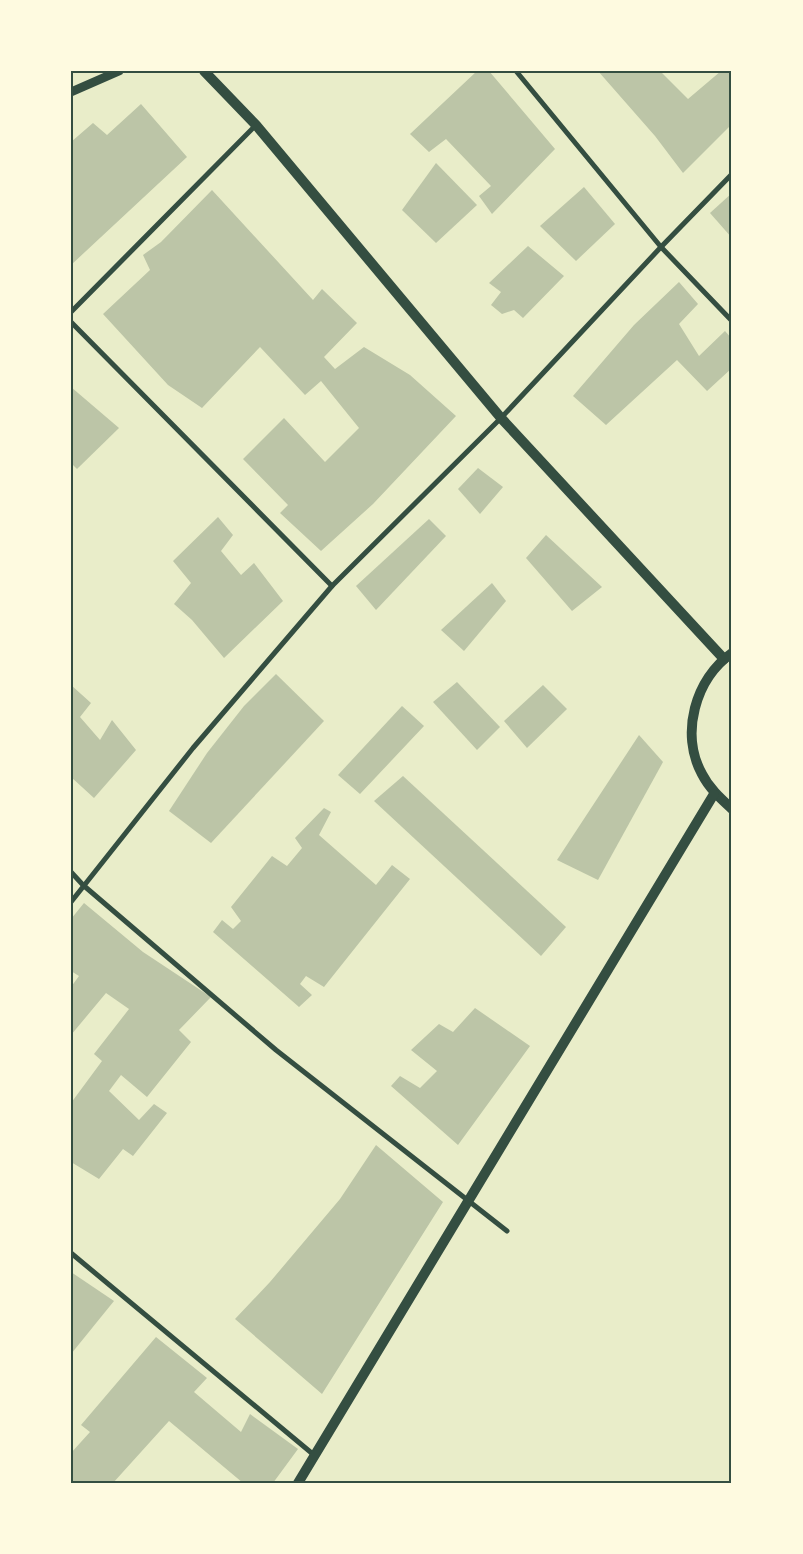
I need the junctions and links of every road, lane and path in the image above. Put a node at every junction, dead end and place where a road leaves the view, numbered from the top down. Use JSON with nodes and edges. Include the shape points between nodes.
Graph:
{"nodes":[{"id":1,"x":119,"y":71,"type":"edge"},
{"id":2,"x":204,"y":71,"type":"edge"},
{"id":3,"x":516,"y":71,"type":"edge"},
{"id":4,"x":71,"y":92,"type":"edge"},
{"id":5,"x":256,"y":125,"type":"junction"},
{"id":6,"x":732,"y":174,"type":"edge"},
{"id":7,"x":661,"y":246,"type":"junction"},
{"id":8,"x":71,"y":312,"type":"edge"},
{"id":9,"x":732,"y":321,"type":"edge"},
{"id":10,"x":71,"y":322,"type":"edge"},
{"id":11,"x":501,"y":418,"type":"junction"},
{"id":12,"x":332,"y":586,"type":"junction"},
{"id":13,"x":728,"y":656,"type":"edge"},
{"id":14,"x":714,"y":794,"type":"junction"},
{"id":15,"x":732,"y":809,"type":"edge"},
{"id":16,"x":71,"y":872,"type":"edge"},
{"id":17,"x":83,"y":885,"type":"junction"},
{"id":18,"x":71,"y":902,"type":"edge"},
{"id":19,"x":468,"y":1200,"type":"junction"},
{"id":20,"x":507,"y":1231,"type":"dead end"},
{"id":21,"x":71,"y":1253,"type":"edge"},
{"id":22,"x":314,"y":1455,"type":"junction"},
{"id":23,"x":298,"y":1483,"type":"edge"}],
"edges":[{"from":1,"to":4,"type":"street"},
{"from":2,"to":5,"type":"main road"},
{"from":3,"to":7,"type":"street"},
{"from":5,"to":8,"type":"street"},
{"from":5,"to":11,"type":"main road"},
{"from":6,"to":7,"type":"street"},
{"from":7,"to":9,"type":"street"},
{"from":7,"to":11,"type":"street"},
{"from":10,"to":12,"type":"street"},
{"from":11,"to":12,"type":"street"},
{"from":11,"to":13,"type":"main road"},
{"from":12,"to":17,"type":"street","via":[[193,748]]},
{"from":13,"to":14,"type":"main road","via":[[707,678],[696,700],[692,724],[693,749],[701,773]]},
{"from":14,"to":15,"type":"main road"},
{"from":14,"to":19,"type":"main road"},
{"from":16,"to":17,"type":"street"},
{"from":17,"to":18,"type":"street"},
{"from":17,"to":19,"type":"street","via":[[276,1050]]},
{"from":19,"to":20,"type":"street"},
{"from":19,"to":22,"type":"main road"},
{"from":21,"to":22,"type":"street"},
{"from":22,"to":23,"type":"main road"}]}
